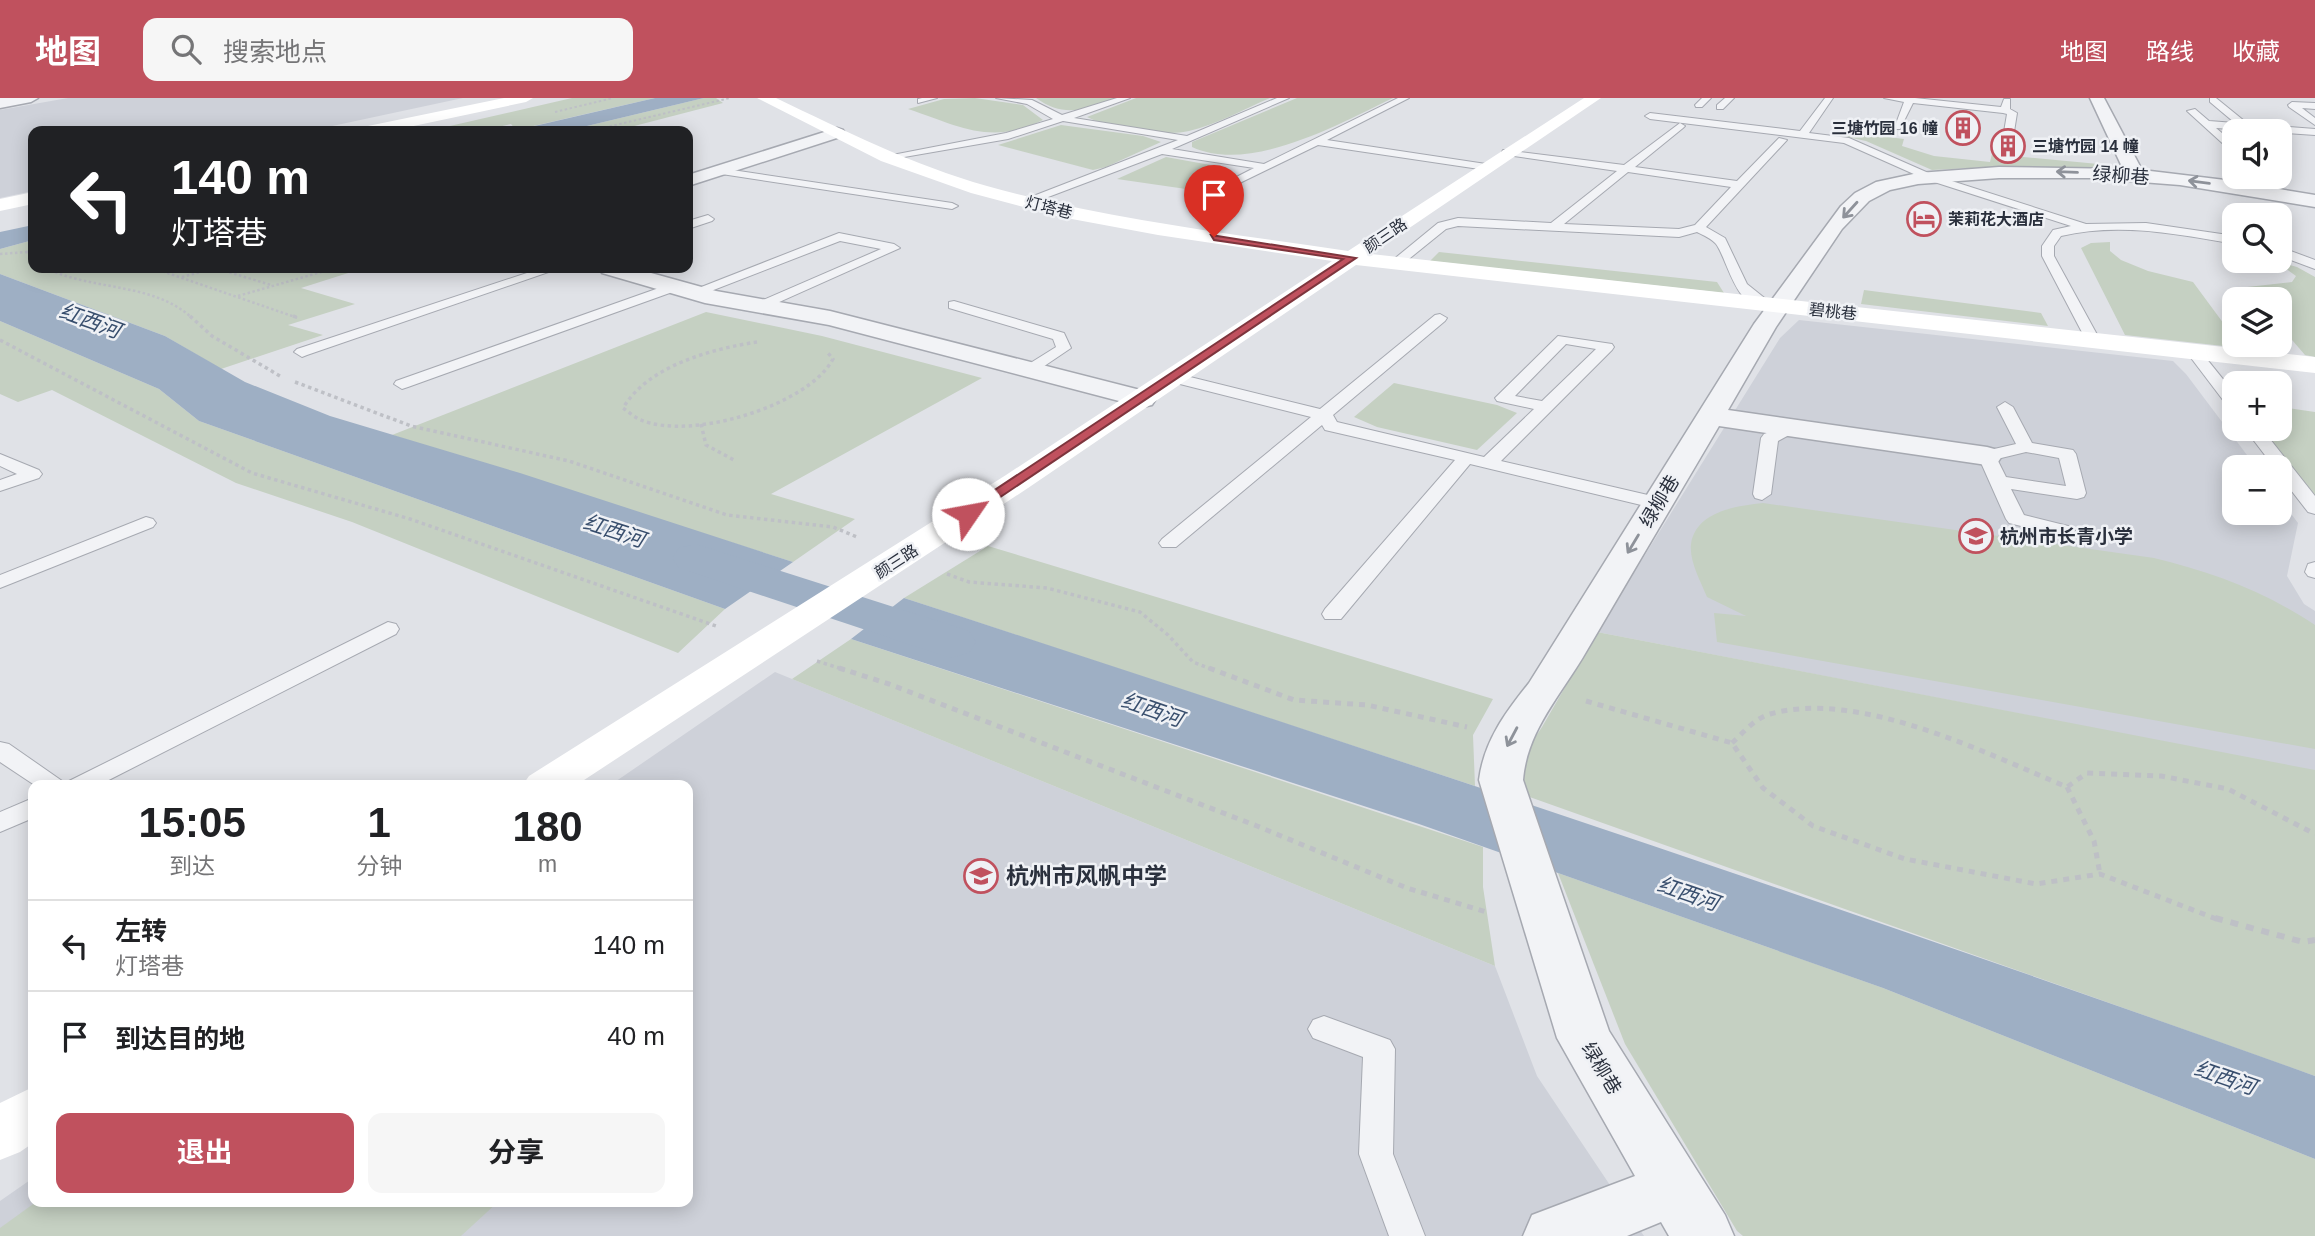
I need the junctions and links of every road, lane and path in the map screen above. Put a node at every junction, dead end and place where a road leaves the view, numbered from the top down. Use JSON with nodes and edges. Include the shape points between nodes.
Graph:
{"nodes":[{"id":1,"x":31,"y":98,"type":"edge"},
{"id":2,"x":526,"y":98,"type":"edge"},
{"id":3,"x":730,"y":98,"type":"edge"},
{"id":4,"x":764,"y":98,"type":"edge"},
{"id":5,"x":933,"y":98,"type":"edge"},
{"id":6,"x":1002,"y":98,"type":"edge"},
{"id":7,"x":1126,"y":98,"type":"edge"},
{"id":8,"x":1285,"y":98,"type":"edge"},
{"id":9,"x":1405,"y":98,"type":"edge"},
{"id":10,"x":1594,"y":98,"type":"edge"},
{"id":11,"x":1707,"y":98,"type":"edge"},
{"id":12,"x":1730,"y":98,"type":"edge"},
{"id":13,"x":1829,"y":98,"type":"edge"},
{"id":14,"x":1888,"y":98,"type":"edge"},
{"id":15,"x":2008,"y":98,"type":"edge"},
{"id":16,"x":2097,"y":98,"type":"edge"},
{"id":17,"x":1910,"y":99,"type":"edge"},
{"id":18,"x":2213,"y":100,"type":"dead end"},
{"id":19,"x":921,"y":101,"type":"dead end"},
{"id":20,"x":0,"y":103,"type":"edge"},
{"id":21,"x":1699,"y":105,"type":"dead end"},
{"id":22,"x":2315,"y":106,"type":"edge"},
{"id":23,"x":1720,"y":107,"type":"dead end"},
{"id":24,"x":2005,"y":110,"type":"junction"},
{"id":25,"x":2192,"y":111,"type":"dead end"},
{"id":26,"x":1650,"y":116,"type":"dead end"},
{"id":27,"x":1063,"y":118,"type":"junction"},
{"id":28,"x":2236,"y":119,"type":"edge"},
{"id":29,"x":2315,"y":122,"type":"edge"},
{"id":30,"x":2207,"y":124,"type":"junction"},
{"id":31,"x":392,"y":126,"type":"edge"},
{"id":32,"x":611,"y":126,"type":"edge"},
{"id":33,"x":1680,"y":126,"type":"dead end"},
{"id":34,"x":2222,"y":126,"type":"edge"},
{"id":35,"x":1897,"y":127,"type":"dead end"},
{"id":36,"x":2292,"y":131,"type":"edge"},
{"id":37,"x":2315,"y":132,"type":"edge"},
{"id":38,"x":837,"y":133,"type":"junction"},
{"id":39,"x":1804,"y":133,"type":"junction"},
{"id":40,"x":2222,"y":137,"type":"edge"},
{"id":41,"x":1185,"y":138,"type":"junction"},
{"id":42,"x":2008,"y":138,"type":"dead end"},
{"id":43,"x":1782,"y":139,"type":"dead end"},
{"id":44,"x":1318,"y":142,"type":"junction"},
{"id":45,"x":1159,"y":150,"type":"junction"},
{"id":46,"x":1507,"y":152,"type":"junction"},
{"id":47,"x":887,"y":157,"type":"junction"},
{"id":48,"x":1265,"y":167,"type":"junction"},
{"id":49,"x":1486,"y":167,"type":"junction"},
{"id":50,"x":1626,"y":169,"type":"junction"},
{"id":51,"x":719,"y":172,"type":"junction"},
{"id":52,"x":2135,"y":175,"type":"junction"},
{"id":53,"x":1929,"y":177,"type":"junction"},
{"id":54,"x":693,"y":180,"type":"edge"},
{"id":55,"x":1739,"y":185,"type":"junction"},
{"id":56,"x":1215,"y":192,"type":"dead end"},
{"id":57,"x":28,"y":199,"type":"edge"},
{"id":58,"x":2315,"y":201,"type":"edge"},
{"id":59,"x":1027,"y":202,"type":"junction"},
{"id":60,"x":0,"y":205,"type":"edge"},
{"id":61,"x":951,"y":206,"type":"dead end"},
{"id":62,"x":708,"y":219,"type":"dead end"},
{"id":63,"x":693,"y":224,"type":"edge"},
{"id":64,"x":2082,"y":226,"type":"junction"},
{"id":65,"x":1553,"y":227,"type":"junction"},
{"id":66,"x":1699,"y":229,"type":"junction"},
{"id":67,"x":2222,"y":238,"type":"edge"},
{"id":68,"x":2304,"y":248,"type":"dead end"},
{"id":69,"x":2292,"y":250,"type":"edge"},
{"id":70,"x":27,"y":252,"type":"edge"},
{"id":71,"x":0,"y":254,"type":"edge"},
{"id":72,"x":2292,"y":256,"type":"edge"},
{"id":73,"x":1351,"y":258,"type":"junction"},
{"id":74,"x":1394,"y":264,"type":"junction"},
{"id":75,"x":2315,"y":265,"type":"edge"},
{"id":76,"x":56,"y":273,"type":"edge"},
{"id":77,"x":167,"y":273,"type":"edge"},
{"id":78,"x":198,"y":273,"type":"edge"},
{"id":79,"x":231,"y":273,"type":"edge"},
{"id":80,"x":318,"y":273,"type":"edge"},
{"id":81,"x":539,"y":273,"type":"edge"},
{"id":82,"x":627,"y":273,"type":"edge"},
{"id":83,"x":181,"y":278,"type":"junction"},
{"id":84,"x":272,"y":286,"type":"junction"},
{"id":85,"x":683,"y":290,"type":"junction"},
{"id":86,"x":236,"y":296,"type":"junction"},
{"id":87,"x":1773,"y":304,"type":"junction"},
{"id":88,"x":954,"y":305,"type":"dead end"},
{"id":89,"x":759,"y":307,"type":"junction"},
{"id":90,"x":299,"y":318,"type":"dead end"},
{"id":91,"x":1440,"y":318,"type":"dead end"},
{"id":92,"x":0,"y":340,"type":"edge"},
{"id":93,"x":2093,"y":340,"type":"junction"},
{"id":94,"x":767,"y":341,"type":"dead end"},
{"id":95,"x":820,"y":349,"type":"dead end"},
{"id":96,"x":2192,"y":350,"type":"junction"},
{"id":97,"x":302,"y":352,"type":"dead end"},
{"id":98,"x":2315,"y":365,"type":"edge"},
{"id":99,"x":1029,"y":370,"type":"junction"},
{"id":100,"x":281,"y":377,"type":"dead end"},
{"id":101,"x":1174,"y":378,"type":"junction"},
{"id":102,"x":294,"y":382,"type":"dead end"},
{"id":103,"x":402,"y":384,"type":"dead end"},
{"id":104,"x":2222,"y":388,"type":"edge"},
{"id":105,"x":1142,"y":399,"type":"junction"},
{"id":106,"x":1545,"y":407,"type":"junction"},
{"id":107,"x":2005,"y":407,"type":"dead end"},
{"id":108,"x":1325,"y":415,"type":"junction"},
{"id":109,"x":1711,"y":416,"type":"junction"},
{"id":110,"x":701,"y":424,"type":"junction"},
{"id":111,"x":1792,"y":429,"type":"junction"},
{"id":112,"x":2262,"y":441,"type":"edge"},
{"id":113,"x":2026,"y":447,"type":"junction"},
{"id":114,"x":1987,"y":456,"type":"junction"},
{"id":115,"x":1466,"y":458,"type":"junction"},
{"id":116,"x":0,"y":459,"type":"edge"},
{"id":117,"x":734,"y":460,"type":"dead end"},
{"id":118,"x":1488,"y":463,"type":"junction"},
{"id":119,"x":2000,"y":482,"type":"junction"},
{"id":120,"x":0,"y":486,"type":"edge"},
{"id":121,"x":1762,"y":494,"type":"dead end"},
{"id":122,"x":1658,"y":503,"type":"junction"},
{"id":123,"x":2315,"y":508,"type":"edge"},
{"id":124,"x":146,"y":523,"type":"dead end"},
{"id":125,"x":2065,"y":531,"type":"dead end"},
{"id":126,"x":1169,"y":543,"type":"dead end"},
{"id":127,"x":902,"y":557,"type":"junction"},
{"id":128,"x":0,"y":582,"type":"edge"},
{"id":129,"x":1333,"y":614,"type":"dead end"},
{"id":130,"x":388,"y":629,"type":"dead end"},
{"id":131,"x":766,"y":643,"type":"junction"},
{"id":132,"x":1545,"y":689,"type":"junction"},
{"id":133,"x":1512,"y":738,"type":"junction"},
{"id":134,"x":1732,"y":743,"type":"junction"},
{"id":135,"x":0,"y":750,"type":"edge"},
{"id":136,"x":45,"y":780,"type":"edge"},
{"id":137,"x":88,"y":780,"type":"edge"},
{"id":138,"x":553,"y":780,"type":"edge"},
{"id":139,"x":2067,"y":787,"type":"junction"},
{"id":140,"x":28,"y":810,"type":"edge"},
{"id":141,"x":0,"y":824,"type":"edge"},
{"id":142,"x":2315,"y":834,"type":"edge"},
{"id":143,"x":2100,"y":874,"type":"junction"},
{"id":144,"x":1541,"y":911,"type":"junction"},
{"id":145,"x":2315,"y":940,"type":"edge"},
{"id":146,"x":1324,"y":1030,"type":"dead end"},
{"id":147,"x":28,"y":1115,"type":"edge"},
{"id":148,"x":0,"y":1134,"type":"edge"},
{"id":149,"x":1689,"y":1212,"type":"edge"},
{"id":150,"x":1407,"y":1236,"type":"edge"},
{"id":151,"x":1554,"y":1236,"type":"edge"}],
"edges":[{"from":1,"to":20,"type":"street"},
{"from":2,"to":31,"type":"street"},
{"from":3,"to":32,"type":"path"},
{"from":4,"to":38,"type":"street","name":"灯塔巷"},
{"from":5,"to":19,"type":"lane"},
{"from":6,"to":27,"type":"lane","via":[[1029,102]]},
{"from":7,"to":27,"type":"lane"},
{"from":8,"to":41,"type":"lane"},
{"from":9,"to":44,"type":"lane"},
{"from":10,"to":46,"type":"street","name":"颜三路"},
{"from":11,"to":21,"type":"lane"},
{"from":12,"to":23,"type":"lane"},
{"from":13,"to":39,"type":"lane"},
{"from":14,"to":17,"type":"lane"},
{"from":15,"to":24,"type":"lane"},
{"from":16,"to":52,"type":"street"},
{"from":17,"to":24,"type":"lane"},
{"from":17,"to":35,"type":"lane"},
{"from":18,"to":28,"type":"lane"},
{"from":22,"to":29,"type":"lane","via":[[2292,105]]},
{"from":24,"to":42,"type":"lane","via":[[2012,113]]},
{"from":25,"to":30,"type":"lane"},
{"from":26,"to":39,"type":"lane"},
{"from":27,"to":41,"type":"lane"},
{"from":27,"to":47,"type":"lane","via":[[1008,136]]},
{"from":30,"to":34,"type":"lane"},
{"from":30,"to":40,"type":"lane"},
{"from":33,"to":50,"type":"lane"},
{"from":36,"to":37,"type":"lane"},
{"from":38,"to":47,"type":"street","name":"灯塔巷"},
{"from":38,"to":51,"type":"street"},
{"from":39,"to":53,"type":"lane","via":[[1846,140]]},
{"from":41,"to":45,"type":"lane"},
{"from":43,"to":55,"type":"lane"},
{"from":44,"to":48,"type":"lane"},
{"from":44,"to":49,"type":"lane"},
{"from":45,"to":48,"type":"lane"},
{"from":45,"to":59,"type":"lane"},
{"from":46,"to":49,"type":"street","name":"颜三路"},
{"from":46,"to":50,"type":"lane"},
{"from":47,"to":59,"type":"street","name":"灯塔巷"},
{"from":48,"to":56,"type":"lane"},
{"from":49,"to":73,"type":"street","name":"颜三路"},
{"from":50,"to":55,"type":"lane"},
{"from":50,"to":65,"type":"lane"},
{"from":51,"to":54,"type":"street"},
{"from":51,"to":61,"type":"lane"},
{"from":52,"to":53,"type":"street","name":"绿柳巷","one_way":true,"via":[[2016,170]]},
{"from":58,"to":52,"type":"street","name":"绿柳巷","one_way":true},
{"from":53,"to":64,"type":"lane"},
{"from":53,"to":87,"type":"street","name":"绿柳巷","one_way":true,"via":[[1883,185],[1849,208]]},
{"from":55,"to":66,"type":"lane"},
{"from":57,"to":60,"type":"street"},
{"from":59,"to":73,"type":"street","name":"灯塔巷","via":[[1146,227]]},
{"from":62,"to":63,"type":"lane"},
{"from":64,"to":67,"type":"lane"},
{"from":64,"to":93,"type":"lane","via":[[2057,233],[2048,246],[2048,256]]},
{"from":65,"to":66,"type":"lane","via":[[1679,233]]},
{"from":65,"to":74,"type":"lane","via":[[1458,222],[1442,226]]},
{"from":66,"to":87,"type":"lane","via":[[1721,241],[1741,286]]},
{"from":68,"to":69,"type":"lane"},
{"from":70,"to":71,"type":"path"},
{"from":72,"to":75,"type":"lane"},
{"from":73,"to":74,"type":"street","name":"碧桃巷"},
{"from":73,"to":101,"type":"street","name":"颜三路"},
{"from":74,"to":87,"type":"street","name":"碧桃巷"},
{"from":76,"to":100,"type":"path","via":[[179,306],[212,336]]},
{"from":77,"to":83,"type":"path"},
{"from":78,"to":83,"type":"path"},
{"from":79,"to":84,"type":"path"},
{"from":80,"to":84,"type":"path"},
{"from":81,"to":97,"type":"lane"},
{"from":82,"to":85,"type":"street"},
{"from":83,"to":86,"type":"path"},
{"from":84,"to":86,"type":"path"},
{"from":85,"to":89,"type":"street"},
{"from":85,"to":89,"type":"lane","via":[[839,237],[894,248]]},
{"from":85,"to":103,"type":"lane"},
{"from":86,"to":90,"type":"path"},
{"from":87,"to":93,"type":"street","name":"碧桃巷"},
{"from":87,"to":109,"type":"street","name":"绿柳巷","via":[[1766,324]]},
{"from":88,"to":99,"type":"lane","via":[[1059,337],[1064,348]]},
{"from":89,"to":99,"type":"street","via":[[830,318]]},
{"from":91,"to":108,"type":"lane"},
{"from":92,"to":131,"type":"path","via":[[252,472],[410,519]]},
{"from":93,"to":96,"type":"street","name":"碧桃巷"},
{"from":94,"to":110,"type":"path","via":[[717,351],[662,374],[634,391],[624,408],[632,419],[656,426]]},
{"from":95,"to":110,"type":"path","via":[[833,359],[808,387],[732,420]]},
{"from":96,"to":98,"type":"street","name":"碧桃巷"},
{"from":96,"to":104,"type":"lane"},
{"from":99,"to":105,"type":"street"},
{"from":101,"to":105,"type":"street","name":"颜三路"},
{"from":101,"to":108,"type":"lane"},
{"from":102,"to":127,"type":"path","via":[[411,426],[569,461],[727,515],[833,527]]},
{"from":105,"to":127,"type":"street","name":"颜三路"},
{"from":106,"to":106,"type":"lane","via":[[1598,355],[1607,346],[1563,338],[1503,398]]},
{"from":106,"to":118,"type":"lane"},
{"from":107,"to":113,"type":"lane"},
{"from":108,"to":115,"type":"lane","via":[[1331,426]]},
{"from":108,"to":126,"type":"lane"},
{"from":109,"to":111,"type":"street"},
{"from":109,"to":122,"type":"street","name":"绿柳巷"},
{"from":110,"to":117,"type":"path","via":[[706,445]]},
{"from":111,"to":114,"type":"street"},
{"from":111,"to":121,"type":"lane","via":[[1770,438]]},
{"from":112,"to":123,"type":"lane"},
{"from":113,"to":114,"type":"lane"},
{"from":113,"to":119,"type":"lane","via":[[2067,454],[2077,493]]},
{"from":114,"to":119,"type":"lane"},
{"from":115,"to":118,"type":"lane"},
{"from":115,"to":129,"type":"lane"},
{"from":116,"to":120,"type":"lane","via":[[33,474]]},
{"from":118,"to":122,"type":"lane"},
{"from":119,"to":125,"type":"lane","via":[[2016,519]]},
{"from":122,"to":132,"type":"street","name":"绿柳巷","one_way":true},
{"from":124,"to":128,"type":"lane"},
{"from":127,"to":131,"type":"street","name":"颜三路"},
{"from":127,"to":133,"type":"path","via":[[969,582],[1047,588],[1140,612],[1193,662],[1294,701],[1367,705]]},
{"from":130,"to":137,"type":"lane"},
{"from":131,"to":138,"type":"street","name":"颜三路"},
{"from":131,"to":144,"type":"path","via":[[889,684],[1407,888]]},
{"from":132,"to":133,"type":"street","name":"绿柳巷","one_way":true},
{"from":132,"to":134,"type":"path"},
{"from":133,"to":144,"type":"street","name":"绿柳巷","via":[[1502,755],[1501,780]]},
{"from":134,"to":139,"type":"path","via":[[1768,715],[1812,706],[1884,718]]},
{"from":134,"to":143,"type":"path","via":[[1763,788],[1813,826],[1905,859],[2036,884]]},
{"from":135,"to":136,"type":"lane"},
{"from":139,"to":142,"type":"path","via":[[2087,773],[2161,776],[2228,789]]},
{"from":139,"to":143,"type":"path","via":[[2094,841]]},
{"from":140,"to":141,"type":"lane"},
{"from":143,"to":145,"type":"path","via":[[2228,923],[2303,942]]},
{"from":144,"to":149,"type":"street","name":"绿柳巷","via":[[1584,1038]]},
{"from":146,"to":150,"type":"lane","via":[[1380,1049],[1376,1154]]},
{"from":147,"to":148,"type":"street"},
{"from":149,"to":151,"type":"street"}]}
